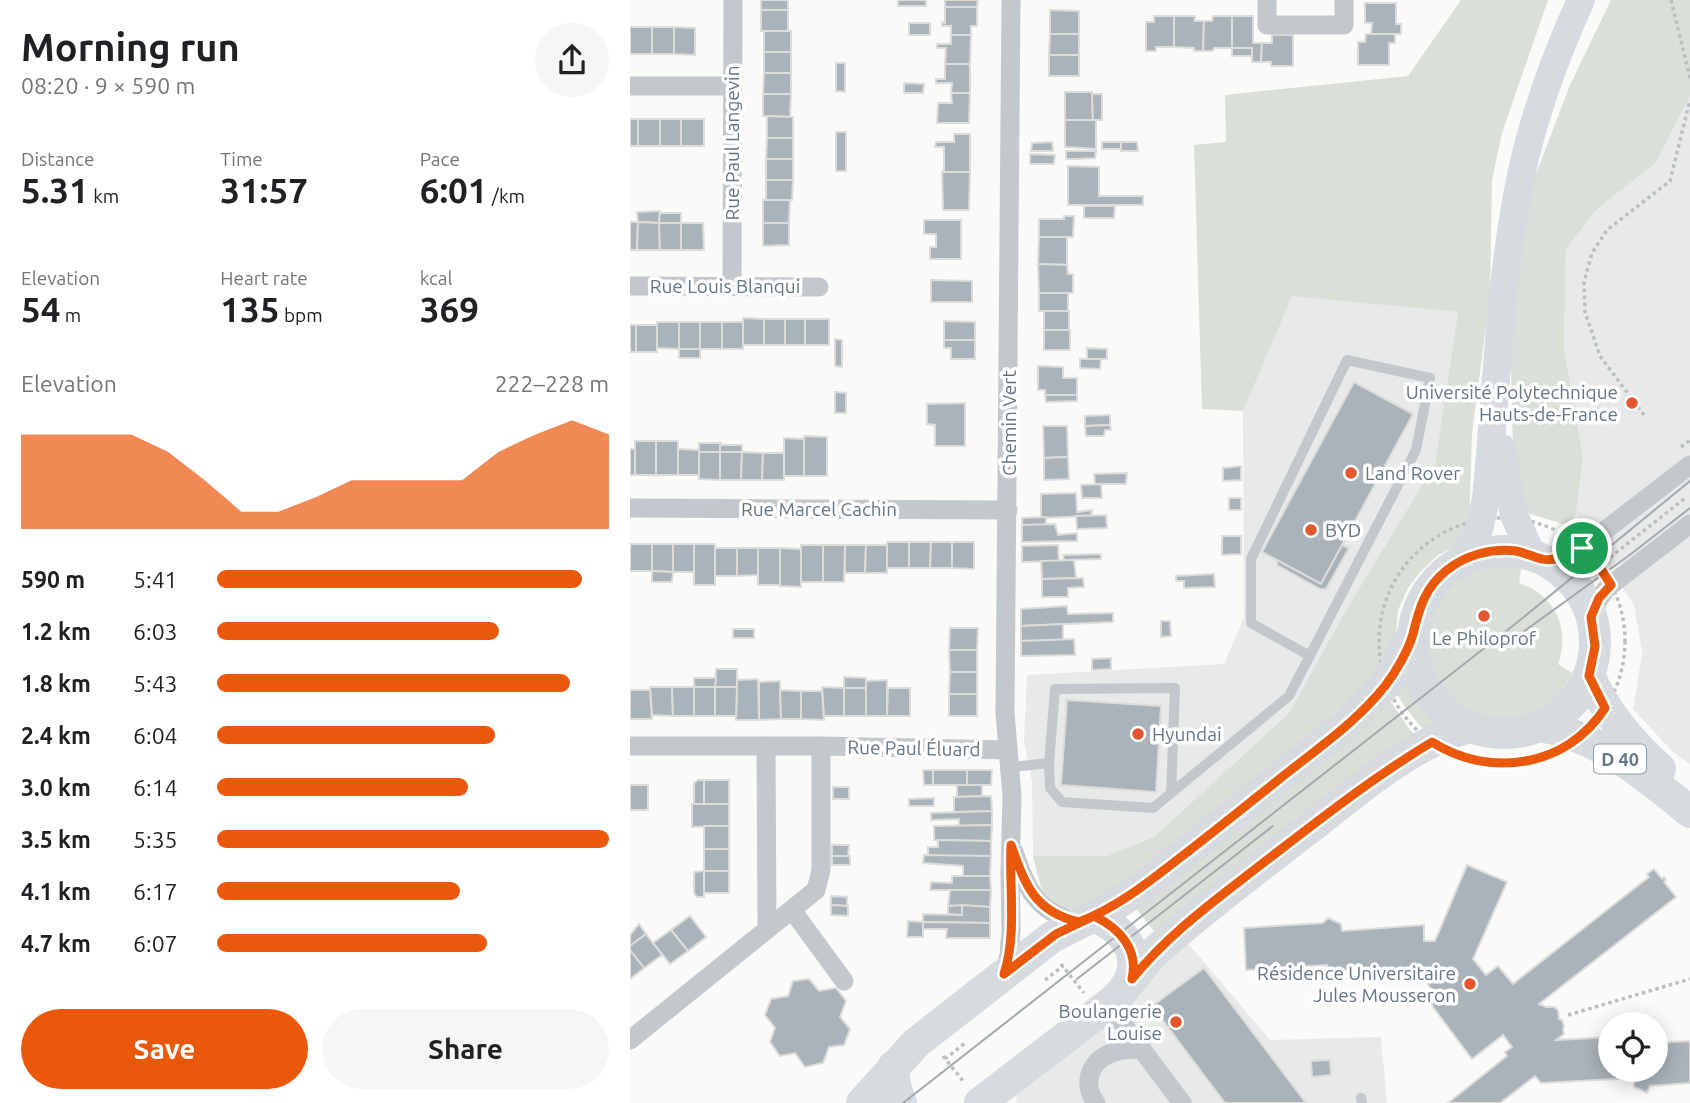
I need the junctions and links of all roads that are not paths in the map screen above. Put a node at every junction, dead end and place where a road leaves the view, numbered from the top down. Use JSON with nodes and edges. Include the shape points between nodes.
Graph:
{"nodes":[{"id":1,"x":733,"y":0,"type":"edge"},
{"id":2,"x":1011,"y":0,"type":"edge"},
{"id":3,"x":1268,"y":0,"type":"edge"},
{"id":4,"x":1344,"y":0,"type":"edge"},
{"id":5,"x":1581,"y":0,"type":"edge"},
{"id":6,"x":630,"y":86,"type":"edge"},
{"id":7,"x":733,"y":86,"type":"junction"},
{"id":8,"x":630,"y":286,"type":"edge"},
{"id":9,"x":732,"y":286,"type":"junction"},
{"id":10,"x":819,"y":287,"type":"dead end"},
{"id":11,"x":1495,"y":401,"type":"junction"},
{"id":12,"x":1690,"y":465,"type":"edge"},
{"id":13,"x":630,"y":508,"type":"edge"},
{"id":14,"x":1008,"y":510,"type":"junction"},
{"id":15,"x":1690,"y":524,"type":"edge"},
{"id":16,"x":1538,"y":557,"type":"junction"},
{"id":17,"x":1460,"y":561,"type":"junction"},
{"id":18,"x":1591,"y":617,"type":"junction"},
{"id":19,"x":1412,"y":636,"type":"junction"},
{"id":20,"x":1310,"y":656,"type":"junction"},
{"id":21,"x":1589,"y":676,"type":"junction"},
{"id":22,"x":1540,"y":726,"type":"junction"},
{"id":23,"x":1471,"y":727,"type":"junction"},
{"id":24,"x":630,"y":746,"type":"edge"},
{"id":25,"x":766,"y":746,"type":"junction"},
{"id":26,"x":821,"y":746,"type":"junction"},
{"id":27,"x":1009,"y":758,"type":"junction"},
{"id":28,"x":1049,"y":763,"type":"junction"},
{"id":29,"x":1171,"y":793,"type":"junction"},
{"id":30,"x":1690,"y":795,"type":"edge"},
{"id":31,"x":1690,"y":812,"type":"edge"},
{"id":32,"x":1011,"y":845,"type":"junction"},
{"id":33,"x":792,"y":910,"type":"junction"},
{"id":34,"x":1086,"y":919,"type":"junction"},
{"id":35,"x":767,"y":928,"type":"junction"},
{"id":36,"x":1004,"y":974,"type":"junction"},
{"id":37,"x":844,"y":981,"type":"dead end"},
{"id":38,"x":1111,"y":993,"type":"junction"},
{"id":39,"x":630,"y":1040,"type":"edge"},
{"id":40,"x":1142,"y":1049,"type":"junction"},
{"id":41,"x":893,"y":1067,"type":"junction"},
{"id":42,"x":977,"y":1089,"type":"edge"},
{"id":43,"x":1009,"y":1091,"type":"edge"},
{"id":44,"x":862,"y":1103,"type":"edge"},
{"id":45,"x":901,"y":1103,"type":"edge"},
{"id":46,"x":1096,"y":1103,"type":"edge"},
{"id":47,"x":1182,"y":1103,"type":"edge"}],
"edges":[{"from":1,"to":7,"type":"street","name":"Rue Paul Langevin"},
{"from":2,"to":14,"type":"street","name":"Chemin Vert"},
{"from":3,"to":4,"type":"street","via":[[1267,25],[1344,25]]},
{"from":5,"to":11,"type":"main road","via":[[1551,74],[1523,169],[1508,252]]},
{"from":6,"to":7,"type":"street"},
{"from":7,"to":9,"type":"street","name":"Rue Paul Langevin"},
{"from":8,"to":9,"type":"street","name":"Rue Louis Blanqui"},
{"from":9,"to":10,"type":"street","name":"Rue Louis Blanqui"},
{"from":11,"to":16,"type":"main road","via":[[1515,519]]},
{"from":11,"to":17,"type":"main road","via":[[1486,499],[1475,536]]},
{"from":12,"to":16,"type":"street","via":[[1582,548],[1568,555]]},
{"from":13,"to":14,"type":"street","name":"Rue Marcel Cachin"},
{"from":14,"to":27,"type":"street","name":"Chemin Vert","via":[[1005,713]]},
{"from":15,"to":18,"type":"street","via":[[1611,585]]},
{"from":16,"to":17,"type":"main road","via":[[1496,551]]},
{"from":16,"to":18,"type":"main road","via":[[1575,585]]},
{"from":17,"to":19,"type":"main road","via":[[1427,592]]},
{"from":18,"to":21,"type":"main road","via":[[1595,646]]},
{"from":19,"to":23,"type":"main road","via":[[1415,665],[1428,692],[1447,713]]},
{"from":19,"to":34,"type":"main road","via":[[1387,684],[1344,726],[1131,895]]},
{"from":20,"to":20,"type":"lane","via":[[1416,450],[1430,378],[1347,360],[1251,559],[1251,624]]},
{"from":20,"to":29,"type":"lane","via":[[1289,696]]},
{"from":21,"to":22,"type":"main road","via":[[1570,705]]},
{"from":21,"to":30,"type":"main road","number":"D 40","via":[[1605,708],[1628,736]]},
{"from":22,"to":23,"type":"main road","via":[[1506,733]]},
{"from":22,"to":31,"type":"main road","number":"D 40","via":[[1580,736],[1618,757]]},
{"from":23,"to":38,"type":"main road","via":[[1432,742],[1360,789],[1222,895]]},
{"from":24,"to":25,"type":"street","name":"Rue Paul Éluard"},
{"from":25,"to":26,"type":"street","name":"Rue Paul Éluard"},
{"from":25,"to":35,"type":"street"},
{"from":26,"to":27,"type":"street","name":"Rue Paul Éluard"},
{"from":26,"to":33,"type":"street","name":"Rue Paul Éluard","via":[[820,882]]},
{"from":27,"to":28,"type":"lane"},
{"from":27,"to":32,"type":"street","name":"Chemin Vert"},
{"from":28,"to":29,"type":"lane","via":[[1050,788],[1062,802],[1153,808]]},
{"from":28,"to":29,"type":"lane","via":[[1055,689],[1175,688]]},
{"from":32,"to":34,"type":"street","name":"Chemin Vert","via":[[1037,901],[1058,917]]},
{"from":32,"to":36,"type":"street","name":"Chemin Vert","via":[[1011,935]]},
{"from":33,"to":35,"type":"street","name":"Rue Paul Éluard"},
{"from":33,"to":37,"type":"street"},
{"from":34,"to":36,"type":"main road","via":[[1056,934]]},
{"from":34,"to":38,"type":"main road","via":[[1115,928],[1133,958]]},
{"from":35,"to":39,"type":"street","name":"Rue Paul Éluard"},
{"from":36,"to":41,"type":"main road","via":[[936,1047]]},
{"from":38,"to":40,"type":"street","via":[[1117,1016]]},
{"from":38,"to":43,"type":"main road"},
{"from":40,"to":46,"type":"street","via":[[1112,1053],[1096,1065],[1088,1079],[1088,1092]]},
{"from":40,"to":47,"type":"street"},
{"from":41,"to":44,"type":"main road"},
{"from":41,"to":45,"type":"main road"},
{"from":42,"to":43,"type":"main road"}]}
